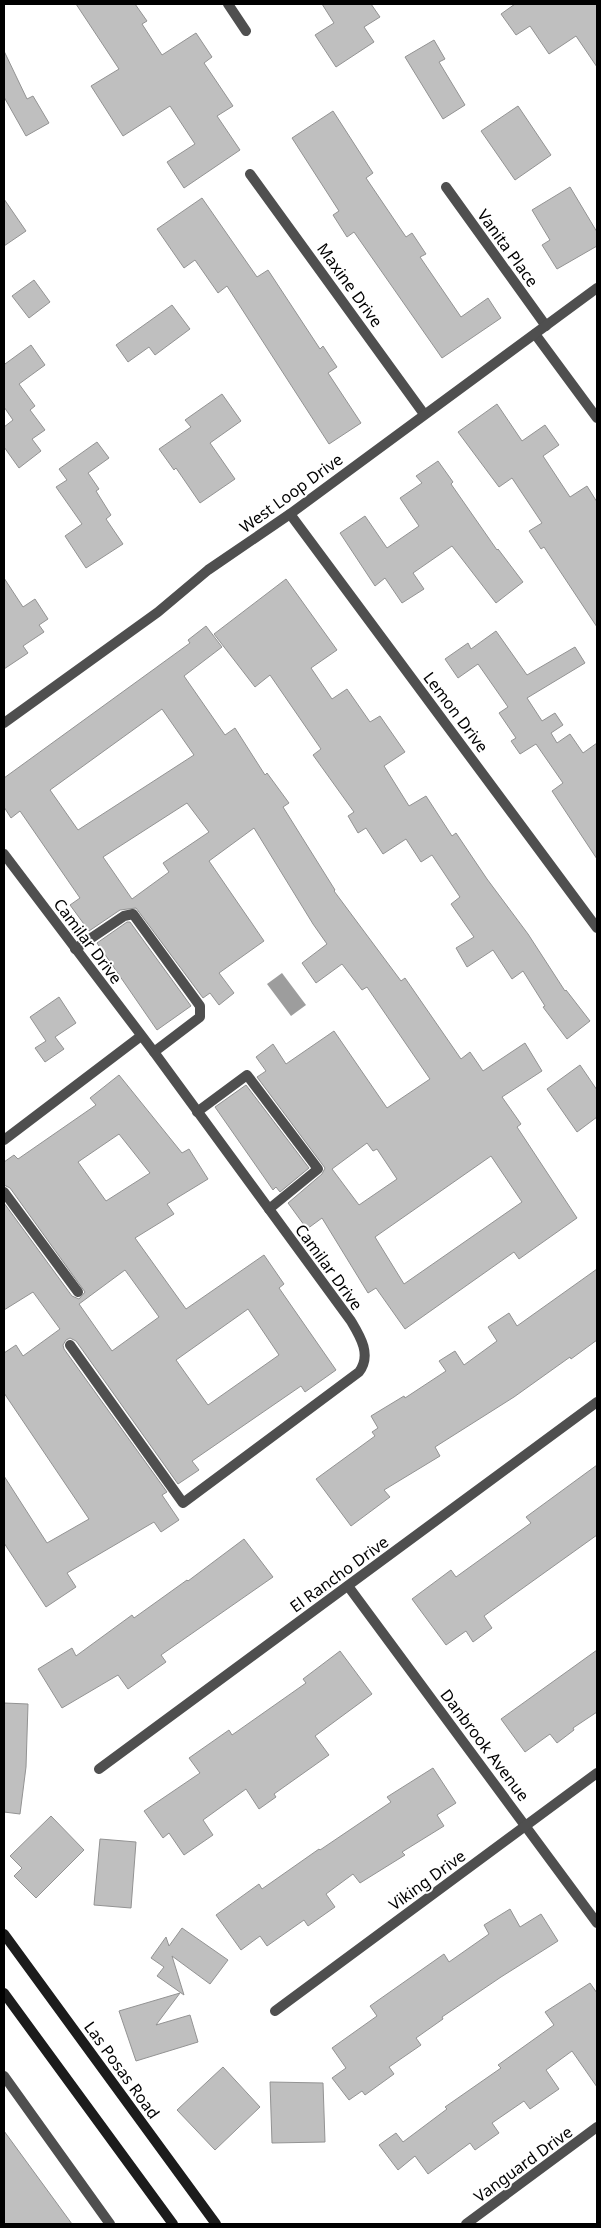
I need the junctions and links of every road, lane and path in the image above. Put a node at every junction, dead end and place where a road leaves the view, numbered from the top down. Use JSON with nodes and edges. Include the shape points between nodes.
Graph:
{"nodes":[{"id":1,"x":228,"y":4,"type":"edge"},
{"id":2,"x":246,"y":31,"type":"dead end"},
{"id":3,"x":250,"y":174,"type":"dead end"},
{"id":4,"x":446,"y":187,"type":"dead end"},
{"id":5,"x":597,"y":288,"type":"edge"},
{"id":6,"x":546,"y":326,"type":"junction"},
{"id":7,"x":536,"y":334,"type":"junction"},
{"id":8,"x":424,"y":414,"type":"junction"},
{"id":9,"x":597,"y":418,"type":"edge"},
{"id":10,"x":290,"y":514,"type":"junction"},
{"id":11,"x":4,"y":723,"type":"edge"},
{"id":12,"x":4,"y":854,"type":"edge"},
{"id":13,"x":597,"y":928,"type":"edge"},
{"id":14,"x":75,"y":949,"type":"junction"},
{"id":15,"x":141,"y":1036,"type":"junction"},
{"id":16,"x":154,"y":1052,"type":"junction"},
{"id":17,"x":197,"y":1112,"type":"junction"},
{"id":18,"x":4,"y":1140,"type":"edge"},
{"id":19,"x":4,"y":1192,"type":"edge"},
{"id":20,"x":269,"y":1209,"type":"junction"},
{"id":21,"x":78,"y":1292,"type":"dead end"},
{"id":22,"x":70,"y":1345,"type":"dead end"},
{"id":23,"x":597,"y":1402,"type":"edge"},
{"id":24,"x":348,"y":1586,"type":"junction"},
{"id":25,"x":99,"y":1769,"type":"dead end"},
{"id":26,"x":597,"y":1773,"type":"edge"},
{"id":27,"x":526,"y":1826,"type":"junction"},
{"id":28,"x":597,"y":1923,"type":"edge"},
{"id":29,"x":4,"y":1934,"type":"edge"},
{"id":30,"x":4,"y":1993,"type":"edge"},
{"id":31,"x":275,"y":2011,"type":"dead end"},
{"id":32,"x":4,"y":2076,"type":"edge"},
{"id":33,"x":597,"y":2127,"type":"edge"},
{"id":34,"x":110,"y":2224,"type":"edge"},
{"id":35,"x":173,"y":2224,"type":"edge"},
{"id":36,"x":216,"y":2224,"type":"edge"},
{"id":37,"x":466,"y":2224,"type":"edge"}],
"edges":[{"from":1,"to":2,"type":"street"},
{"from":3,"to":8,"type":"street","name":"Maxine Drive"},
{"from":4,"to":6,"type":"street","name":"Vanita Place"},
{"from":5,"to":6,"type":"street","name":"West Loop Drive"},
{"from":6,"to":7,"type":"street","name":"West Loop Drive"},
{"from":7,"to":8,"type":"street","name":"West Loop Drive"},
{"from":7,"to":9,"type":"street"},
{"from":8,"to":10,"type":"street","name":"West Loop Drive"},
{"from":10,"to":11,"type":"street","name":"West Loop Drive","via":[[208,570],[158,612]]},
{"from":10,"to":13,"type":"street","name":"Lemon Drive"},
{"from":12,"to":14,"type":"street","name":"Camilar Drive"},
{"from":14,"to":15,"type":"street","name":"Camilar Drive"},
{"from":14,"to":16,"type":"street","via":[[124,916],[133,914],[200,1006],[200,1017]]},
{"from":15,"to":16,"type":"street","name":"Camilar Drive"},
{"from":15,"to":18,"type":"street"},
{"from":16,"to":17,"type":"street","name":"Camilar Drive"},
{"from":17,"to":20,"type":"street","name":"Camilar Drive"},
{"from":17,"to":20,"type":"street","via":[[247,1075],[318,1169]]},
{"from":19,"to":21,"type":"street"},
{"from":20,"to":22,"type":"street","name":"Camilar Drive","via":[[351,1321],[363,1342],[363,1367],[182,1503]]},
{"from":23,"to":24,"type":"street","name":"El Rancho Drive"},
{"from":24,"to":25,"type":"street","name":"El Rancho Drive"},
{"from":24,"to":27,"type":"street","name":"Danbrook Avenue"},
{"from":26,"to":27,"type":"street","name":"Viking Drive"},
{"from":27,"to":28,"type":"street","name":"Danbrook Avenue"},
{"from":27,"to":31,"type":"street","name":"Viking Drive"},
{"from":29,"to":36,"type":"main road","name":"Las Posas Road"},
{"from":30,"to":35,"type":"main road"},
{"from":32,"to":34,"type":"street"},
{"from":33,"to":37,"type":"street","name":"Vanguard Drive"}]}
